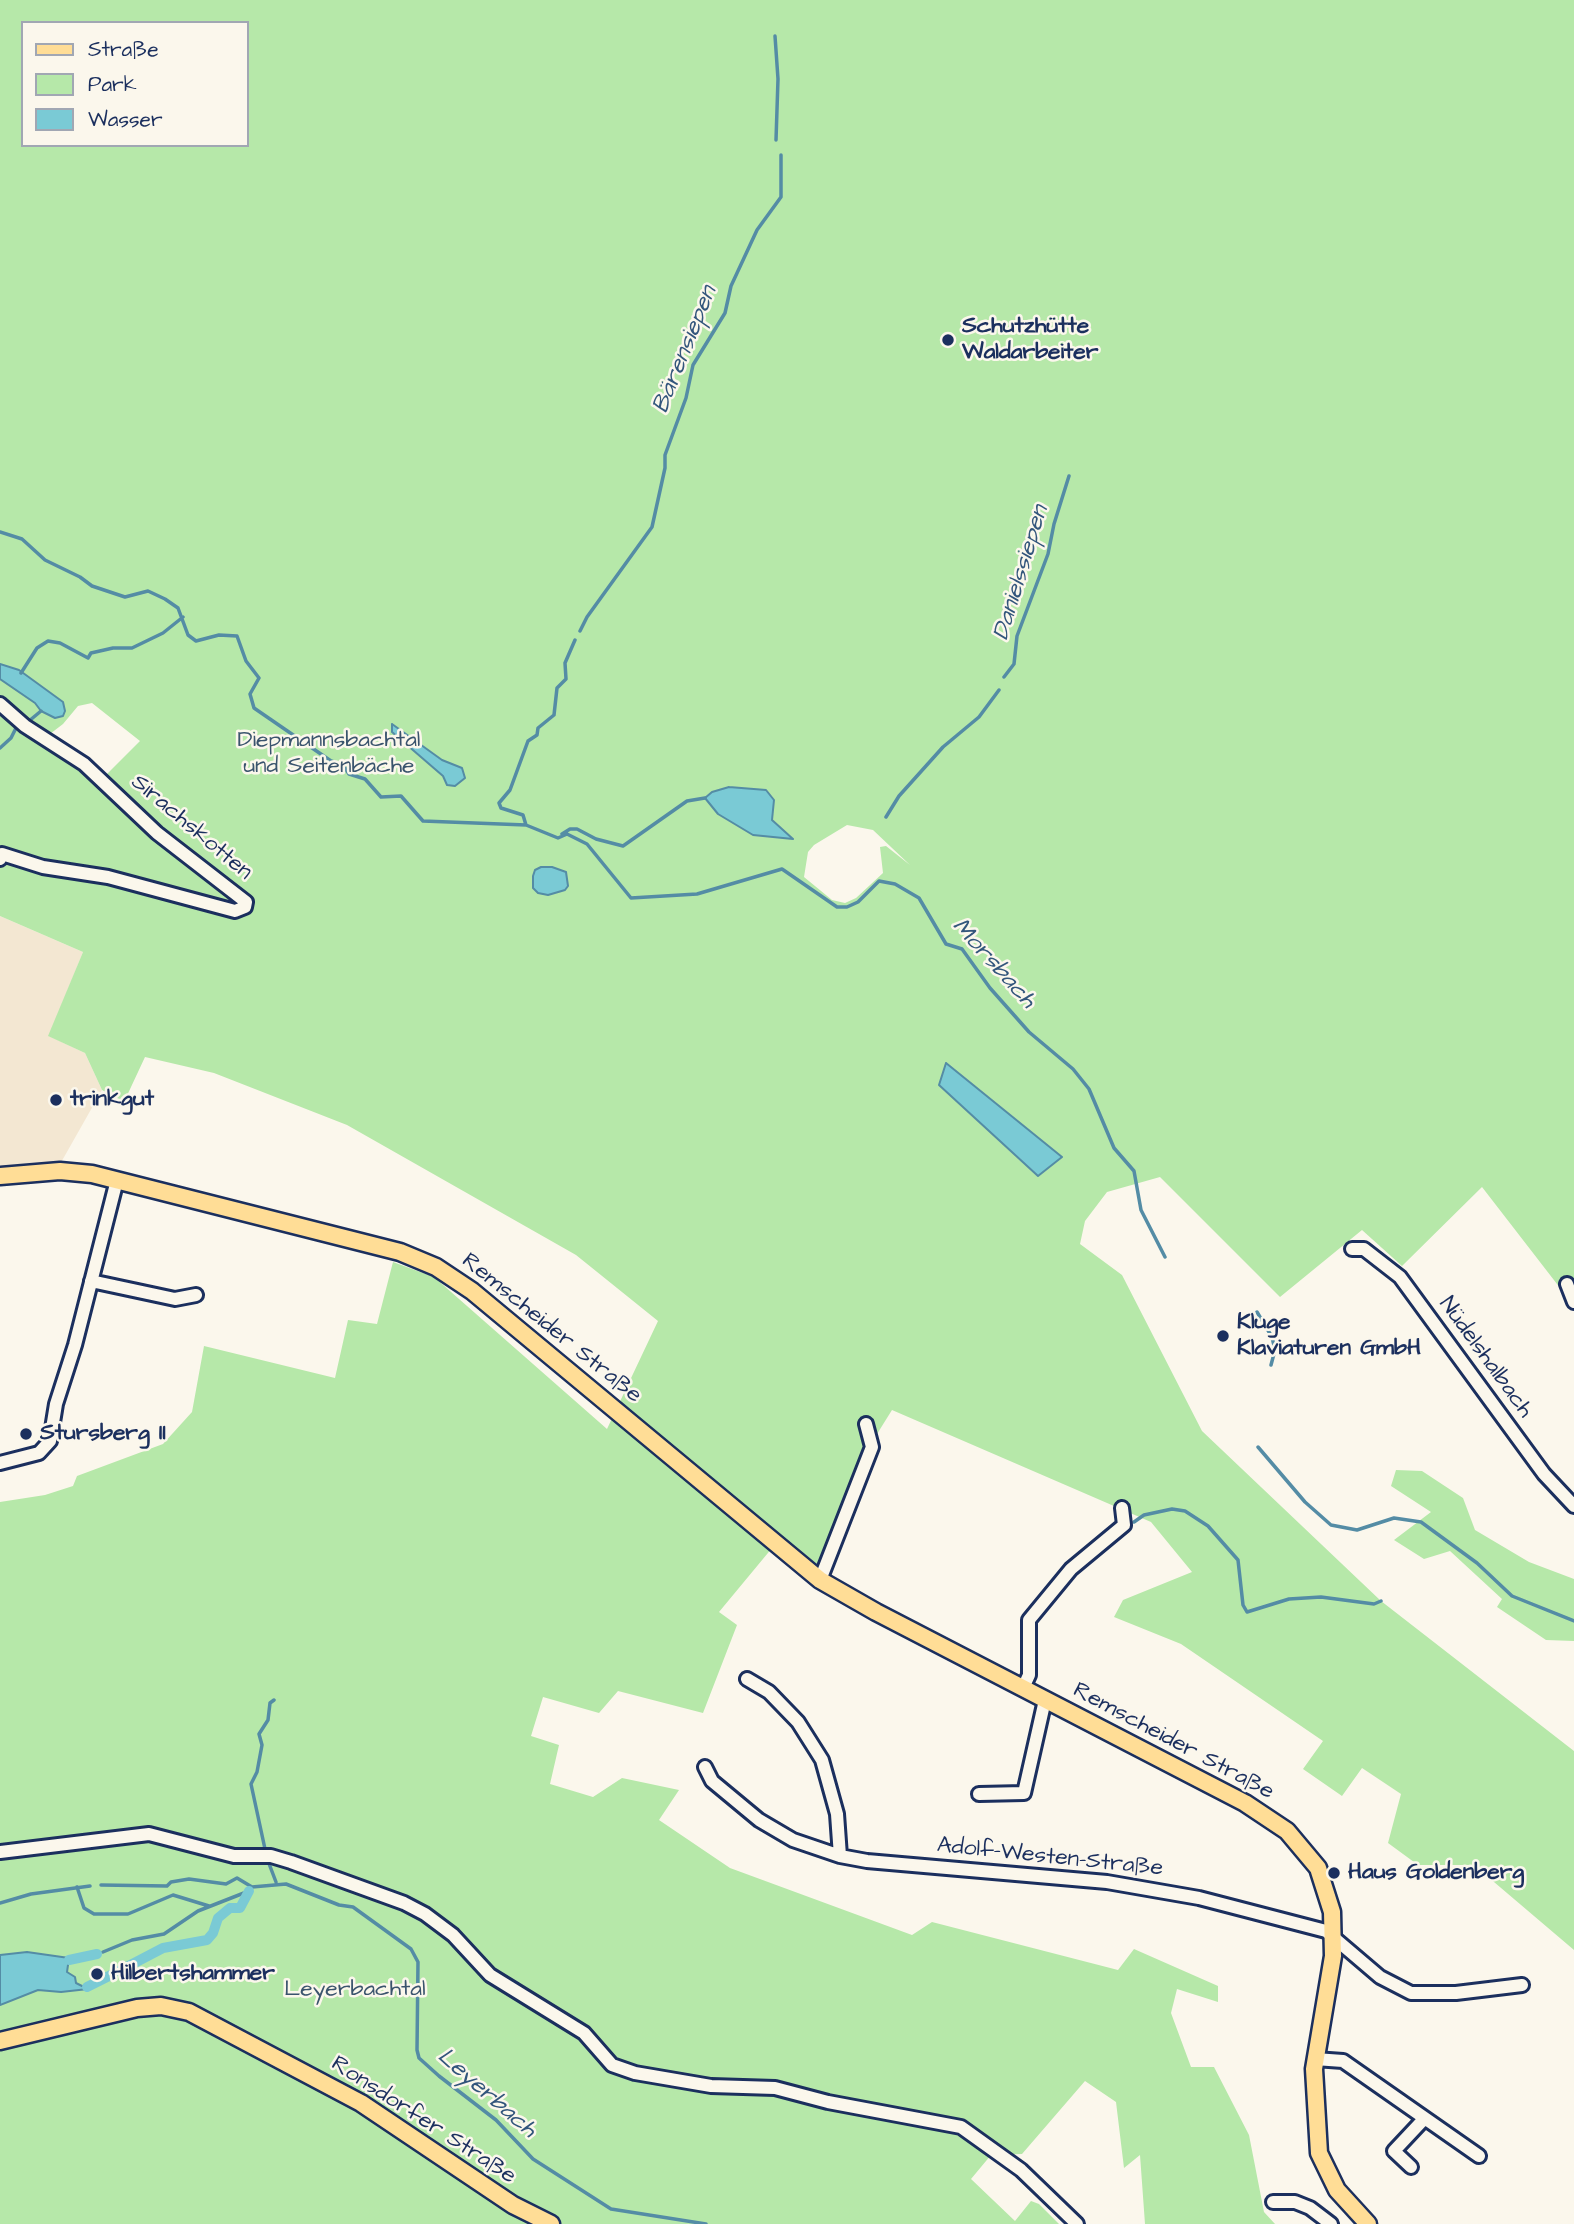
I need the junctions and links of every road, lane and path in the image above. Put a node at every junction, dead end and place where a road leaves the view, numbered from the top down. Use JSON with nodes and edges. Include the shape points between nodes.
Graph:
{"nodes":[{"id":1,"x":0,"y":704,"type":"edge"},
{"id":2,"x":0,"y":859,"type":"edge"},
{"id":3,"x":0,"y":1176,"type":"edge"},
{"id":4,"x":117,"y":1180,"type":"junction"},
{"id":5,"x":1352,"y":1250,"type":"dead end"},
{"id":6,"x":91,"y":1281,"type":"junction"},
{"id":7,"x":1567,"y":1284,"type":"dead end"},
{"id":8,"x":196,"y":1295,"type":"dead end"},
{"id":9,"x":1574,"y":1302,"type":"edge"},
{"id":10,"x":866,"y":1424,"type":"dead end"},
{"id":11,"x":0,"y":1463,"type":"edge"},
{"id":12,"x":1574,"y":1506,"type":"edge"},
{"id":13,"x":1122,"y":1508,"type":"dead end"},
{"id":14,"x":820,"y":1580,"type":"junction"},
{"id":15,"x":747,"y":1679,"type":"dead end"},
{"id":16,"x":1023,"y":1688,"type":"junction"},
{"id":17,"x":1045,"y":1700,"type":"junction"},
{"id":18,"x":705,"y":1767,"type":"dead end"},
{"id":19,"x":979,"y":1794,"type":"dead end"},
{"id":20,"x":0,"y":1852,"type":"edge"},
{"id":21,"x":840,"y":1856,"type":"junction"},
{"id":22,"x":1334,"y":1937,"type":"junction"},
{"id":23,"x":1522,"y":1985,"type":"dead end"},
{"id":24,"x":0,"y":2041,"type":"edge"},
{"id":25,"x":1315,"y":2059,"type":"junction"},
{"id":26,"x":1424,"y":2119,"type":"junction"},
{"id":27,"x":1479,"y":2156,"type":"dead end"},
{"id":28,"x":1411,"y":2167,"type":"dead end"},
{"id":29,"x":1273,"y":2202,"type":"dead end"},
{"id":30,"x":551,"y":2224,"type":"edge"},
{"id":31,"x":1077,"y":2224,"type":"edge"},
{"id":32,"x":1331,"y":2224,"type":"edge"},
{"id":33,"x":1368,"y":2224,"type":"edge"}],
"edges":[{"from":1,"to":2,"type":"street","name":"Sirachskotten","via":[[84,764],[157,833],[246,902],[235,911],[108,877],[53,869],[2,854]]},
{"from":3,"to":4,"type":"main road","name":"Remscheider Straße","via":[[60,1171]]},
{"from":4,"to":6,"type":"street"},
{"from":4,"to":14,"type":"main road","name":"Remscheider Straße","via":[[400,1252],[436,1267]]},
{"from":5,"to":12,"type":"street","name":"Nüdelshalbach","via":[[1364,1249],[1400,1277],[1544,1474]]},
{"from":6,"to":8,"type":"street","via":[[175,1299]]},
{"from":6,"to":11,"type":"street","via":[[47,1446],[24,1459]]},
{"from":7,"to":9,"type":"street"},
{"from":10,"to":14,"type":"street","via":[[872,1447]]},
{"from":13,"to":16,"type":"street","via":[[1125,1525],[1071,1569],[1029,1620],[1029,1675]]},
{"from":14,"to":16,"type":"main road","name":"Remscheider Straße"},
{"from":15,"to":21,"type":"street","via":[[769,1692],[798,1722],[822,1760],[837,1814]]},
{"from":16,"to":17,"type":"main road","name":"Remscheider Straße"},
{"from":17,"to":19,"type":"street","via":[[1024,1793]]},
{"from":17,"to":22,"type":"main road","name":"Remscheider Straße","via":[[1245,1803],[1287,1831],[1312,1857],[1324,1880]]},
{"from":18,"to":21,"type":"street","name":"Adolf-Westen-Straße","via":[[712,1780],[759,1820],[793,1839]]},
{"from":20,"to":31,"type":"street","via":[[149,1833],[234,1856],[279,1858],[425,1914],[453,1935],[490,1975],[566,2020],[620,2069],[711,2087],[775,2088],[950,2124],[972,2133],[1021,2171]]},
{"from":21,"to":22,"type":"street","name":"Adolf-Westen-Straße","via":[[1159,1889],[1304,1924]]},
{"from":22,"to":23,"type":"street","name":"Adolf-Westen-Straße","via":[[1380,1977],[1412,1993]]},
{"from":22,"to":25,"type":"main road","name":"Remscheider Straße"},
{"from":24,"to":30,"type":"main road","name":"Ronsdorfer Straße","via":[[137,2008],[161,2006],[200,2017],[370,2108],[513,2205]]},
{"from":25,"to":26,"type":"street","via":[[1343,2061]]},
{"from":25,"to":33,"type":"main road","name":"Remscheider Straße","via":[[1313,2091],[1321,2162],[1337,2190]]},
{"from":26,"to":27,"type":"street"},
{"from":26,"to":28,"type":"street","via":[[1394,2151]]},
{"from":29,"to":32,"type":"street","via":[[1310,2208]]}]}
